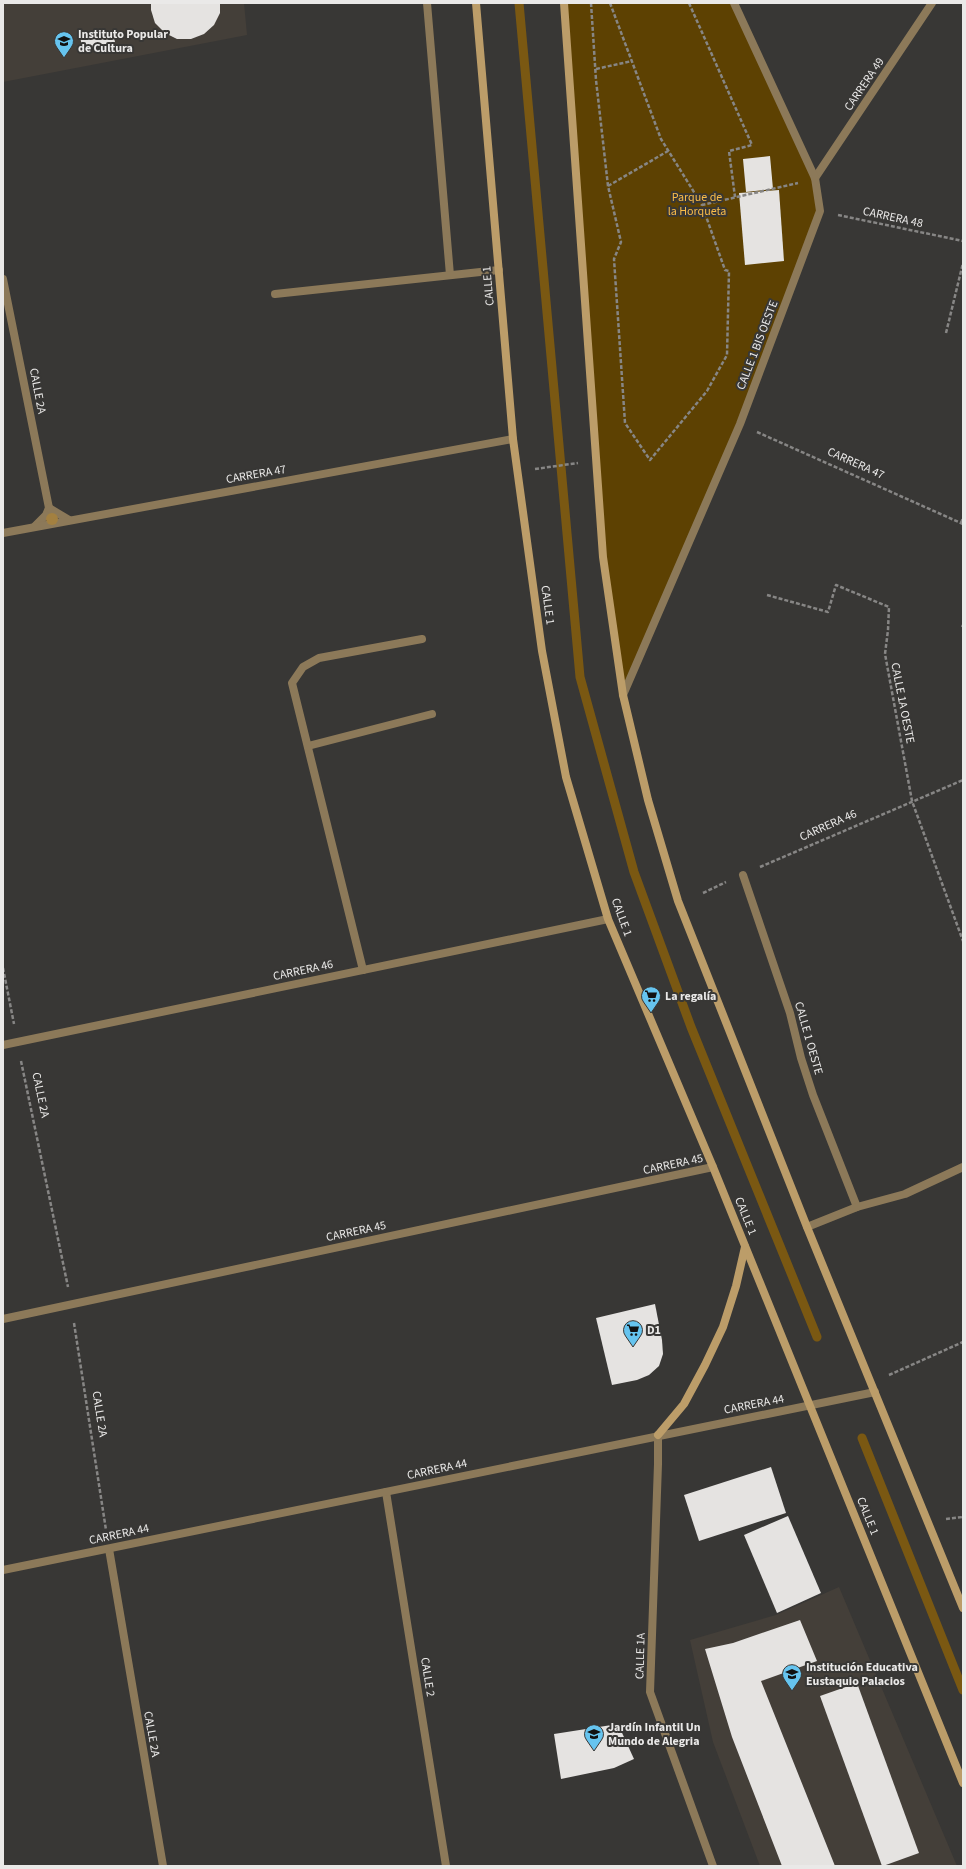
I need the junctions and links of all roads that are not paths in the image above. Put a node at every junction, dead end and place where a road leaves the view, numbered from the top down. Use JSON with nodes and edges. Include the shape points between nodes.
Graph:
{"nodes":[{"id":1,"x":427,"y":3,"type":"edge"},
{"id":2,"x":476,"y":3,"type":"edge"},
{"id":3,"x":564,"y":3,"type":"edge"},
{"id":4,"x":734,"y":3,"type":"edge"},
{"id":5,"x":932,"y":3,"type":"edge"},
{"id":6,"x":815,"y":178,"type":"junction"},
{"id":7,"x":498,"y":270,"type":"junction"},
{"id":8,"x":450,"y":275,"type":"junction"},
{"id":9,"x":3,"y":279,"type":"edge"},
{"id":10,"x":275,"y":294,"type":"dead end"},
{"id":11,"x":513,"y":439,"type":"junction"},
{"id":12,"x":50,"y":508,"type":"junction"},
{"id":13,"x":69,"y":520,"type":"junction"},
{"id":14,"x":35,"y":526,"type":"junction"},
{"id":15,"x":3,"y":533,"type":"edge"},
{"id":16,"x":422,"y":639,"type":"dead end"},
{"id":17,"x":623,"y":695,"type":"junction"},
{"id":18,"x":432,"y":714,"type":"dead end"},
{"id":19,"x":308,"y":746,"type":"junction"},
{"id":20,"x":743,"y":875,"type":"road end"},
{"id":21,"x":608,"y":919,"type":"junction"},
{"id":22,"x":363,"y":970,"type":"junction"},
{"id":23,"x":3,"y":1045,"type":"edge"},
{"id":24,"x":713,"y":1167,"type":"junction"},
{"id":25,"x":963,"y":1167,"type":"edge"},
{"id":26,"x":857,"y":1207,"type":"junction"},
{"id":27,"x":807,"y":1227,"type":"junction"},
{"id":28,"x":745,"y":1247,"type":"junction"},
{"id":29,"x":3,"y":1319,"type":"edge"},
{"id":30,"x":875,"y":1392,"type":"junction"},
{"id":31,"x":810,"y":1405,"type":"junction"},
{"id":32,"x":658,"y":1435,"type":"junction"},
{"id":33,"x":386,"y":1492,"type":"junction"},
{"id":34,"x":108,"y":1549,"type":"junction"},
{"id":35,"x":3,"y":1570,"type":"edge"},
{"id":36,"x":963,"y":1608,"type":"edge"},
{"id":37,"x":963,"y":1783,"type":"edge"},
{"id":38,"x":163,"y":1866,"type":"edge"},
{"id":39,"x":446,"y":1866,"type":"edge"},
{"id":40,"x":713,"y":1866,"type":"edge"}],
"edges":[{"from":1,"to":8,"type":"street"},
{"from":2,"to":7,"type":"main road","name":"CALLE 1"},
{"from":3,"to":17,"type":"main road","via":[[603,558]]},
{"from":4,"to":6,"type":"street","name":"CALLE 1 BIS OESTE"},
{"from":5,"to":6,"type":"street","name":"CARRERA 49"},
{"from":6,"to":17,"type":"street","name":"CALLE 1 BIS OESTE","via":[[820,211],[740,424]]},
{"from":7,"to":8,"type":"street"},
{"from":7,"to":11,"type":"main road","name":"CALLE 1"},
{"from":8,"to":10,"type":"street"},
{"from":9,"to":12,"type":"street","name":"CALLE 2A"},
{"from":11,"to":13,"type":"street","name":"CARRERA 47"},
{"from":11,"to":21,"type":"main road","name":"CALLE 1","via":[[542,652],[566,776]]},
{"from":12,"to":13,"type":"street"},
{"from":12,"to":14,"type":"street","via":[[46,516]]},
{"from":13,"to":14,"type":"street","name":"CARRERA 47"},
{"from":14,"to":15,"type":"street","name":"CARRERA 47"},
{"from":16,"to":19,"type":"street","via":[[319,658],[303,667],[292,684]]},
{"from":17,"to":27,"type":"main road","via":[[648,800],[678,901]]},
{"from":18,"to":19,"type":"street"},
{"from":19,"to":22,"type":"street"},
{"from":20,"to":26,"type":"street","name":"CALLE 1 OESTE","via":[[788,1007],[813,1095]]},
{"from":21,"to":22,"type":"street","name":"CARRERA 46"},
{"from":21,"to":24,"type":"main road","name":"CALLE 1"},
{"from":22,"to":23,"type":"street","name":"CARRERA 46"},
{"from":24,"to":28,"type":"main road","name":"CALLE 1"},
{"from":24,"to":29,"type":"street","name":"CARRERA 45"},
{"from":25,"to":26,"type":"street","via":[[905,1194]]},
{"from":26,"to":27,"type":"street"},
{"from":27,"to":30,"type":"main road"},
{"from":28,"to":31,"type":"main road","name":"CALLE 1"},
{"from":28,"to":32,"type":"main road","via":[[723,1327],[684,1404]]},
{"from":30,"to":31,"type":"street","name":"CARRERA 44"},
{"from":30,"to":36,"type":"main road"},
{"from":31,"to":32,"type":"street","name":"CARRERA 44"},
{"from":31,"to":37,"type":"main road","name":"CALLE 1"},
{"from":32,"to":33,"type":"street","name":"CARRERA 44"},
{"from":32,"to":40,"type":"street","name":"CALLE 1A","via":[[650,1692]]},
{"from":33,"to":34,"type":"street","name":"CARRERA 44"},
{"from":33,"to":39,"type":"street","name":"CALLE 2"},
{"from":34,"to":35,"type":"street","name":"CARRERA 44"},
{"from":34,"to":38,"type":"street","name":"CALLE 2A"}]}
